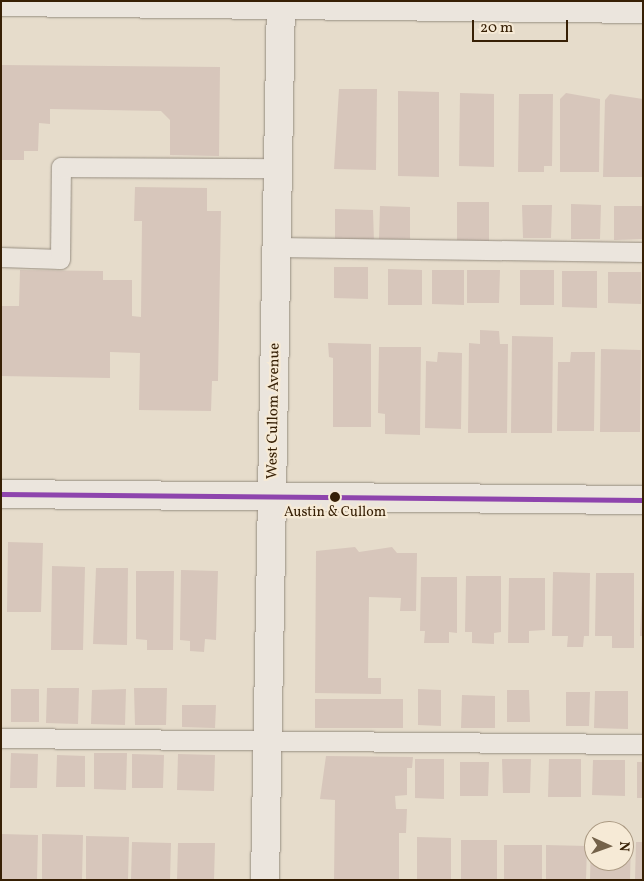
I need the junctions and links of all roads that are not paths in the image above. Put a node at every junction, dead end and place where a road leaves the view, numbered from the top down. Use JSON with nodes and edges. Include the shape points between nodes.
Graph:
{"nodes":[{"id":1,"x":1,"y":2,"type":"edge"},
{"id":2,"x":281,"y":3,"type":"edge"},
{"id":3,"x":643,"y":9,"type":"edge"},
{"id":4,"x":278,"y":168,"type":"junction"},
{"id":5,"x":277,"y":247,"type":"junction"},
{"id":6,"x":643,"y":252,"type":"edge"},
{"id":7,"x":1,"y":257,"type":"edge"},
{"id":8,"x":1,"y":494,"type":"edge"},
{"id":9,"x":272,"y":496,"type":"junction"},
{"id":10,"x":643,"y":500,"type":"edge"},
{"id":11,"x":1,"y":738,"type":"edge"},
{"id":12,"x":268,"y":741,"type":"junction"},
{"id":13,"x":643,"y":744,"type":"edge"},
{"id":14,"x":265,"y":880,"type":"edge"}],
"edges":[{"from":1,"to":2,"type":"street"},
{"from":2,"to":3,"type":"street"},
{"from":2,"to":4,"type":"street","name":"West Cullom Avenue"},
{"from":4,"to":5,"type":"street","name":"West Cullom Avenue"},
{"from":4,"to":7,"type":"lane","via":[[61,167],[60,259]]},
{"from":5,"to":6,"type":"lane"},
{"from":5,"to":9,"type":"street","name":"West Cullom Avenue"},
{"from":8,"to":9,"type":"street"},
{"from":9,"to":10,"type":"street"},
{"from":9,"to":12,"type":"street","name":"West Cullom Avenue"},
{"from":11,"to":12,"type":"lane"},
{"from":12,"to":13,"type":"lane"},
{"from":12,"to":14,"type":"street","name":"West Cullom Avenue"}]}
